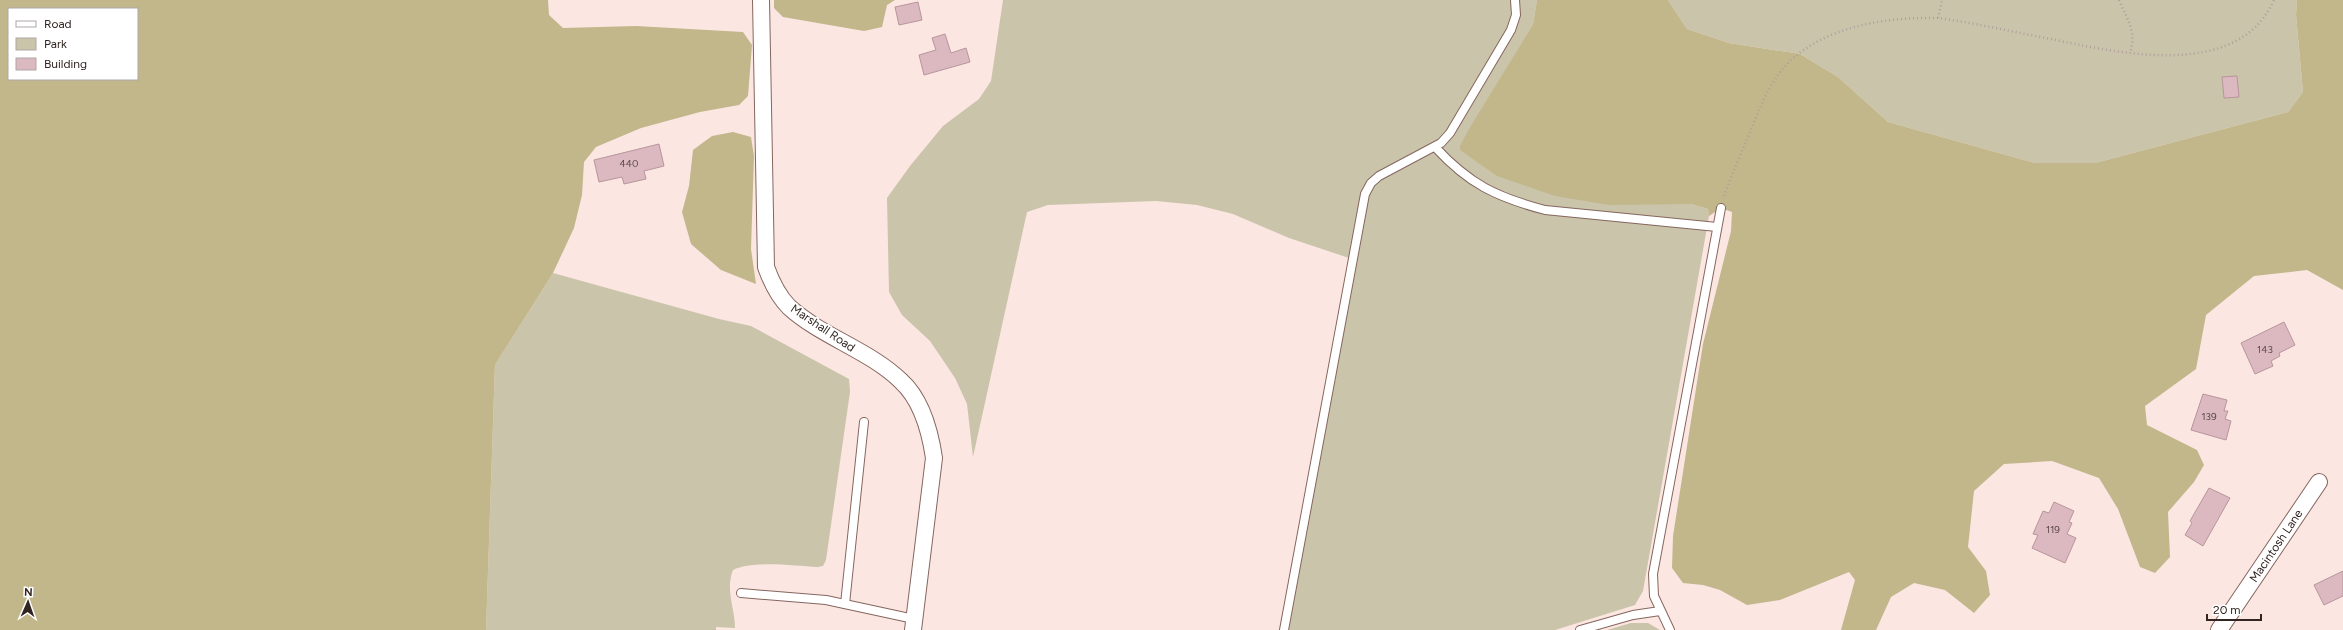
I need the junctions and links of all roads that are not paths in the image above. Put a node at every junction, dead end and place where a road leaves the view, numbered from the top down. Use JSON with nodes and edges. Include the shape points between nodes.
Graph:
{"nodes":[{"id":1,"x":761,"y":0,"type":"edge"},
{"id":2,"x":1515,"y":0,"type":"edge"},
{"id":3,"x":1435,"y":147,"type":"junction"},
{"id":4,"x":1721,"y":208,"type":"road end"},
{"id":5,"x":1717,"y":227,"type":"junction"},
{"id":6,"x":864,"y":422,"type":"dead end"},
{"id":7,"x":2319,"y":482,"type":"dead end"},
{"id":8,"x":741,"y":593,"type":"dead end"},
{"id":9,"x":845,"y":604,"type":"junction"},
{"id":10,"x":1660,"y":611,"type":"junction"},
{"id":11,"x":914,"y":625,"type":"edge"},
{"id":12,"x":1284,"y":630,"type":"edge"},
{"id":13,"x":1580,"y":630,"type":"edge"},
{"id":14,"x":1670,"y":630,"type":"edge"},
{"id":15,"x":2219,"y":630,"type":"edge"}],
"edges":[{"from":1,"to":11,"type":"street","name":"Marshall Road","via":[[766,267],[772,284],[789,306],[902,381],[919,407],[930,433],[934,458]]},
{"from":2,"to":3,"type":"lane","via":[[1516,15],[1511,30],[1463,114]]},
{"from":3,"to":5,"type":"lane","via":[[1480,187],[1518,203],[1552,211]]},
{"from":3,"to":12,"type":"lane","via":[[1379,176],[1365,194]]},
{"from":4,"to":5,"type":"lane"},
{"from":5,"to":10,"type":"lane","via":[[1654,562],[1652,586]]},
{"from":6,"to":9,"type":"lane"},
{"from":7,"to":15,"type":"street","name":"Macintosh Lane"},
{"from":8,"to":9,"type":"lane","via":[[794,596]]},
{"from":9,"to":11,"type":"lane"},
{"from":10,"to":13,"type":"lane","via":[[1633,615]]},
{"from":10,"to":14,"type":"lane"}]}
